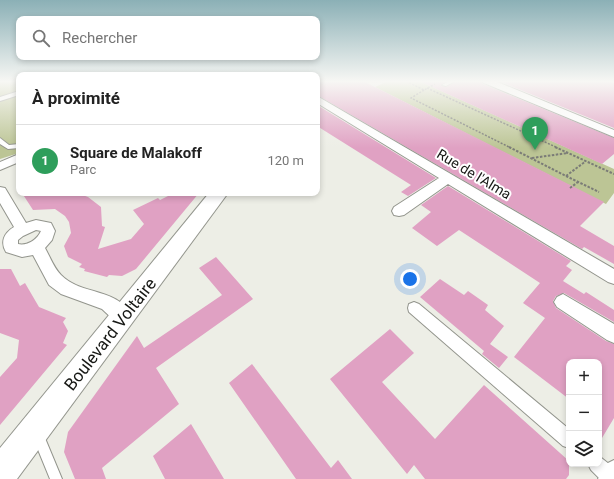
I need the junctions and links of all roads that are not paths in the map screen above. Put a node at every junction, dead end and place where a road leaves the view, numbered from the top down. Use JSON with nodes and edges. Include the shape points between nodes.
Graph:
{"nodes":[{"id":1,"x":324,"y":103,"type":"edge"},
{"id":2,"x":541,"y":103,"type":"edge"},
{"id":3,"x":614,"y":134,"type":"edge"},
{"id":4,"x":0,"y":140,"type":"edge"},
{"id":5,"x":16,"y":146,"type":"edge"},
{"id":6,"x":16,"y":159,"type":"edge"},
{"id":7,"x":0,"y":166,"type":"edge"},
{"id":8,"x":449,"y":177,"type":"junction"},
{"id":9,"x":0,"y":191,"type":"edge"},
{"id":10,"x":217,"y":196,"type":"edge"},
{"id":11,"x":399,"y":211,"type":"dead end"},
{"id":12,"x":22,"y":229,"type":"junction"},
{"id":13,"x":36,"y":247,"type":"junction"},
{"id":14,"x":614,"y":277,"type":"edge"},
{"id":15,"x":563,"y":302,"type":"dead end"},
{"id":16,"x":414,"y":308,"type":"dead end"},
{"id":17,"x":123,"y":317,"type":"junction"},
{"id":18,"x":614,"y":334,"type":"edge"},
{"id":19,"x":36,"y":429,"type":"junction"},
{"id":20,"x":566,"y":437,"type":"edge"},
{"id":21,"x":0,"y":474,"type":"edge"},
{"id":22,"x":56,"y":479,"type":"edge"}],
"edges":[{"from":1,"to":8,"type":"street","name":"Rue de l'Alma"},
{"from":2,"to":3,"type":"street"},
{"from":4,"to":5,"type":"lane","via":[[8,147]]},
{"from":6,"to":7,"type":"street"},
{"from":8,"to":11,"type":"street"},
{"from":8,"to":14,"type":"street","name":"Rue de l'Alma"},
{"from":9,"to":12,"type":"street"},
{"from":10,"to":17,"type":"main road","name":"Boulevard Voltaire"},
{"from":12,"to":13,"type":"street","via":[[36,225],[46,227],[46,239]]},
{"from":12,"to":13,"type":"street","via":[[11,240],[11,248],[19,251]]},
{"from":13,"to":17,"type":"street","via":[[55,280],[67,289],[108,303]]},
{"from":15,"to":18,"type":"street"},
{"from":16,"to":20,"type":"street"},
{"from":17,"to":19,"type":"main road","name":"Boulevard Voltaire"},
{"from":19,"to":21,"type":"main road","name":"Boulevard Voltaire"},
{"from":19,"to":22,"type":"lane"}]}
